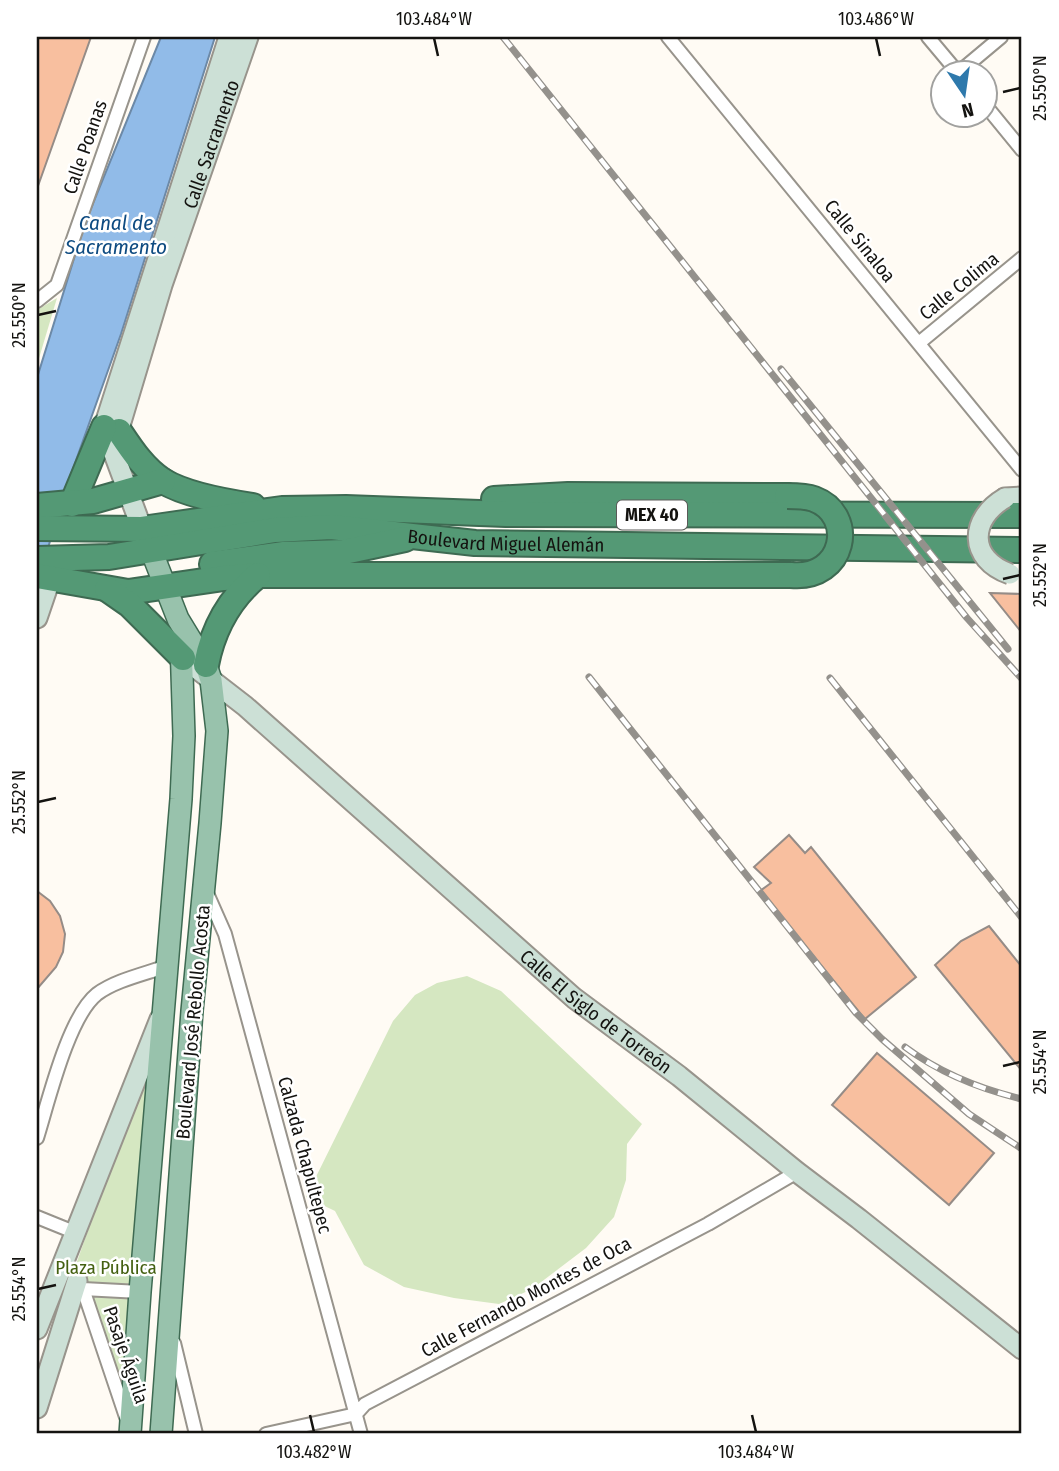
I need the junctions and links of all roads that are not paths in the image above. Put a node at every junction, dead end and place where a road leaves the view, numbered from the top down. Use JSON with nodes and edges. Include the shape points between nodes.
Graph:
{"nodes":[{"id":1,"x":144,"y":37,"type":"edge"},
{"id":2,"x":229,"y":37,"type":"edge"},
{"id":3,"x":248,"y":37,"type":"edge"},
{"id":4,"x":668,"y":37,"type":"edge"},
{"id":5,"x":928,"y":37,"type":"edge"},
{"id":6,"x":1001,"y":37,"type":"edge"},
{"id":7,"x":947,"y":60,"type":"edge"},
{"id":8,"x":974,"y":60,"type":"edge"},
{"id":9,"x":1000,"y":124,"type":"edge"},
{"id":10,"x":1022,"y":150,"type":"edge"},
{"id":11,"x":1022,"y":258,"type":"edge"},
{"id":12,"x":37,"y":301,"type":"edge"},
{"id":13,"x":919,"y":343,"type":"junction"},
{"id":14,"x":112,"y":436,"type":"junction"},
{"id":15,"x":1022,"y":468,"type":"edge"},
{"id":16,"x":163,"y":481,"type":"junction"},
{"id":17,"x":128,"y":492,"type":"junction"},
{"id":18,"x":72,"y":504,"type":"junction"},
{"id":19,"x":1016,"y":504,"type":"edge"},
{"id":20,"x":282,"y":509,"type":"junction"},
{"id":21,"x":406,"y":509,"type":"junction"},
{"id":22,"x":539,"y":514,"type":"junction"},
{"id":23,"x":40,"y":517,"type":"edge"},
{"id":24,"x":411,"y":536,"type":"junction"},
{"id":25,"x":147,"y":540,"type":"junction"},
{"id":26,"x":560,"y":543,"type":"junction"},
{"id":27,"x":1022,"y":550,"type":"edge"},
{"id":28,"x":41,"y":570,"type":"edge"},
{"id":29,"x":504,"y":574,"type":"junction"},
{"id":30,"x":1016,"y":574,"type":"edge"},
{"id":31,"x":258,"y":575,"type":"junction"},
{"id":32,"x":163,"y":580,"type":"junction"},
{"id":33,"x":106,"y":588,"type":"junction"},
{"id":34,"x":37,"y":618,"type":"edge"},
{"id":35,"x":200,"y":668,"type":"junction"},
{"id":36,"x":212,"y":797,"type":"junction"},
{"id":37,"x":181,"y":799,"type":"junction"},
{"id":38,"x":205,"y":888,"type":"junction"},
{"id":39,"x":167,"y":966,"type":"junction"},
{"id":40,"x":163,"y":1011,"type":"junction"},
{"id":41,"x":37,"y":1138,"type":"edge"},
{"id":42,"x":797,"y":1172,"type":"junction"},
{"id":43,"x":37,"y":1217,"type":"edge"},
{"id":44,"x":74,"y":1232,"type":"junction"},
{"id":45,"x":63,"y":1260,"type":"junction"},
{"id":46,"x":80,"y":1285,"type":"junction"},
{"id":47,"x":140,"y":1292,"type":"junction"},
{"id":48,"x":169,"y":1321,"type":"junction"},
{"id":49,"x":37,"y":1329,"type":"edge"},
{"id":50,"x":1022,"y":1349,"type":"edge"},
{"id":51,"x":37,"y":1408,"type":"edge"},
{"id":52,"x":356,"y":1414,"type":"junction"},
{"id":53,"x":130,"y":1431,"type":"edge"},
{"id":54,"x":161,"y":1434,"type":"edge"},
{"id":55,"x":196,"y":1434,"type":"edge"},
{"id":56,"x":266,"y":1434,"type":"edge"},
{"id":57,"x":361,"y":1434,"type":"edge"}],
"edges":[{"from":1,"to":12,"type":"street","name":"Calle Poanas","via":[[57,285]]},
{"from":2,"to":14,"type":"street","name":"Calle Sacramento"},
{"from":3,"to":14,"type":"street","name":"Calle Sacramento"},
{"from":4,"to":13,"type":"street","name":"Calle Sinaloa"},
{"from":5,"to":7,"type":"street"},
{"from":6,"to":8,"type":"street"},
{"from":9,"to":10,"type":"street"},
{"from":11,"to":13,"type":"street","name":"Calle Colima"},
{"from":13,"to":15,"type":"street","name":"Calle Sinaloa"},
{"from":14,"to":16,"type":"highway"},
{"from":14,"to":17,"type":"street"},
{"from":14,"to":18,"type":"highway"},
{"from":16,"to":17,"type":"highway"},
{"from":16,"to":20,"type":"highway","via":[[219,500]]},
{"from":17,"to":18,"type":"highway"},
{"from":17,"to":25,"type":"street"},
{"from":18,"to":23,"type":"highway"},
{"from":19,"to":22,"type":"highway","name":"Boulevard Miguel Alemán","number":"MEX 40"},
{"from":19,"to":30,"type":"street","bridge":true,"via":[[992,505],[978,534],[983,555],[999,570]]},
{"from":20,"to":21,"type":"highway","name":"Boulevard Miguel Alemán","number":"MEX 40"},
{"from":20,"to":25,"type":"highway","name":"Boulevard Miguel Alemán","number":"MEX 40"},
{"from":21,"to":22,"type":"highway","name":"Boulevard Miguel Alemán","number":"MEX 40"},
{"from":21,"to":29,"type":"highway","bridge":true,"via":[[554,496],[787,496],[814,499],[826,506],[839,528],[840,542],[828,565],[804,576]]},
{"from":22,"to":24,"type":"highway"},
{"from":23,"to":25,"type":"highway","name":"Boulevard Miguel Alemán","number":"MEX 40"},
{"from":24,"to":25,"type":"highway","name":"Boulevard Miguel Alemán","number":"MEX 40","via":[[306,528]]},
{"from":24,"to":26,"type":"highway","name":"Boulevard Miguel Alemán","number":"MEX 40"},
{"from":24,"to":32,"type":"highway","via":[[362,550],[260,557]]},
{"from":25,"to":28,"type":"highway","name":"Boulevard Miguel Alemán","number":"MEX 40","via":[[109,556]]},
{"from":25,"to":32,"type":"main road","name":"Boulevard José Rebollo Acosta"},
{"from":26,"to":27,"type":"highway","name":"Boulevard Miguel Alemán","number":"MEX 40"},
{"from":26,"to":29,"type":"highway"},
{"from":28,"to":33,"type":"highway"},
{"from":28,"to":34,"type":"street"},
{"from":29,"to":31,"type":"highway"},
{"from":31,"to":32,"type":"highway"},
{"from":31,"to":35,"type":"highway","via":[[223,614]]},
{"from":32,"to":33,"type":"highway","via":[[128,592]]},
{"from":32,"to":35,"type":"main road","name":"Boulevard José Rebollo Acosta"},
{"from":33,"to":35,"type":"highway"},
{"from":35,"to":36,"type":"main road","name":"Boulevard José Rebollo Acosta","via":[[217,731]]},
{"from":35,"to":37,"type":"main road","name":"Boulevard José Rebollo Acosta","via":[[184,736]]},
{"from":35,"to":42,"type":"street","name":"Calle El Siglo de Torreón","via":[[574,998]]},
{"from":36,"to":37,"type":"main road"},
{"from":36,"to":38,"type":"main road","name":"Boulevard José Rebollo Acosta"},
{"from":37,"to":39,"type":"main road","name":"Boulevard José Rebollo Acosta"},
{"from":38,"to":48,"type":"main road","name":"Boulevard José Rebollo Acosta","via":[[191,1011]]},
{"from":38,"to":52,"type":"street","name":"Calzada Chapultepec","via":[[225,934]]},
{"from":39,"to":40,"type":"main road","name":"Boulevard José Rebollo Acosta"},
{"from":39,"to":41,"type":"street","via":[[124,981],[90,1001],[69,1041]]},
{"from":40,"to":44,"type":"street"},
{"from":40,"to":47,"type":"main road","name":"Boulevard José Rebollo Acosta"},
{"from":42,"to":50,"type":"street","name":"Calle El Siglo de Torreón"},
{"from":42,"to":52,"type":"street","name":"Calle Fernando Montes de Oca","via":[[708,1224],[474,1344],[365,1404]]},
{"from":43,"to":44,"type":"street"},
{"from":44,"to":45,"type":"street"},
{"from":45,"to":46,"type":"street","name":"Pasaje Águila"},
{"from":45,"to":49,"type":"street"},
{"from":46,"to":47,"type":"street"},
{"from":46,"to":51,"type":"street"},
{"from":46,"to":53,"type":"street","name":"Pasaje Águila"},
{"from":47,"to":53,"type":"main road","name":"Boulevard José Rebollo Acosta"},
{"from":48,"to":54,"type":"main road","name":"Boulevard José Rebollo Acosta"},
{"from":48,"to":55,"type":"street"},
{"from":52,"to":56,"type":"street","name":"Calle Fernando Montes de Oca"},
{"from":52,"to":57,"type":"street","name":"Calzada Chapultepec"}]}
